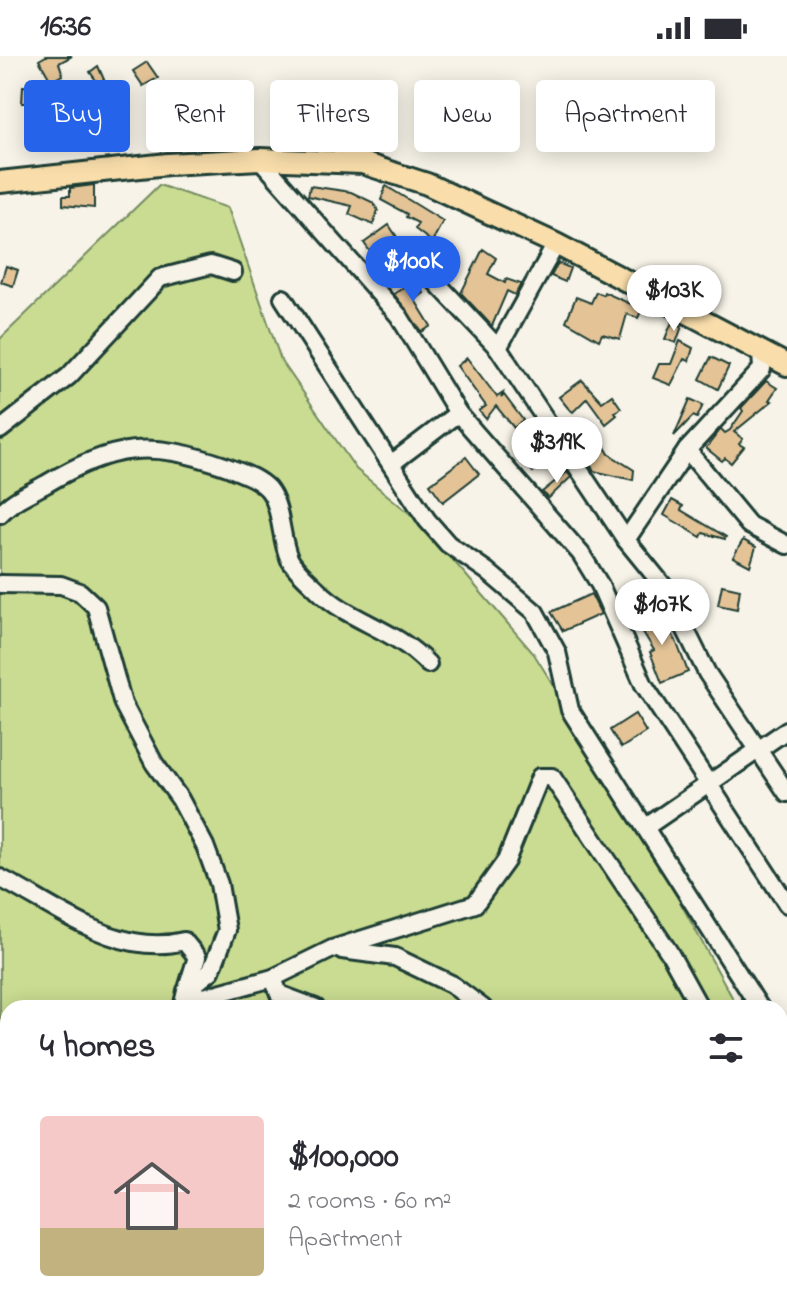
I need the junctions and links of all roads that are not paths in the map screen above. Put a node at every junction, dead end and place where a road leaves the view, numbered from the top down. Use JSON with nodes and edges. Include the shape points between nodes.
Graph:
{"nodes":[{"id":1,"x":260,"y":159,"type":"junction"},
{"id":2,"x":0,"y":182,"type":"edge"},
{"id":3,"x":556,"y":244,"type":"junction"},
{"id":4,"x":233,"y":272,"type":"dead end"},
{"id":5,"x":432,"y":278,"type":"dead end"},
{"id":6,"x":283,"y":298,"type":"dead end"},
{"id":7,"x":498,"y":348,"type":"junction"},
{"id":8,"x":761,"y":352,"type":"junction"},
{"id":9,"x":787,"y":365,"type":"edge"},
{"id":10,"x":458,"y":413,"type":"junction"},
{"id":11,"x":0,"y":430,"type":"edge"},
{"id":12,"x":687,"y":450,"type":"junction"},
{"id":13,"x":391,"y":464,"type":"junction"},
{"id":14,"x":0,"y":514,"type":"edge"},
{"id":15,"x":626,"y":540,"type":"junction"},
{"id":16,"x":787,"y":545,"type":"edge"},
{"id":17,"x":0,"y":584,"type":"edge"},
{"id":18,"x":428,"y":664,"type":"dead end"},
{"id":19,"x":787,"y":730,"type":"edge"},
{"id":20,"x":758,"y":753,"type":"junction"},
{"id":21,"x":709,"y":787,"type":"junction"},
{"id":22,"x":787,"y":793,"type":"edge"},
{"id":23,"x":646,"y":827,"type":"junction"},
{"id":24,"x":0,"y":878,"type":"edge"},
{"id":25,"x":787,"y":904,"type":"edge"},
{"id":26,"x":332,"y":949,"type":"junction"},
{"id":27,"x":273,"y":978,"type":"junction"},
{"id":28,"x":186,"y":991,"type":"junction"},
{"id":29,"x":184,"y":1000,"type":"edge"},
{"id":30,"x":295,"y":1000,"type":"edge"},
{"id":31,"x":472,"y":1000,"type":"edge"},
{"id":32,"x":696,"y":1000,"type":"edge"},
{"id":33,"x":755,"y":1000,"type":"edge"}],
"edges":[{"from":1,"to":2,"type":"main road"},
{"from":1,"to":3,"type":"main road","via":[[362,163],[427,184]]},
{"from":1,"to":10,"type":"street","via":[[399,316]]},
{"from":3,"to":7,"type":"street"},
{"from":3,"to":8,"type":"main road"},
{"from":4,"to":11,"type":"street","via":[[211,265],[160,278],[69,376]]},
{"from":5,"to":7,"type":"street"},
{"from":6,"to":13,"type":"street"},
{"from":7,"to":15,"type":"street"},
{"from":8,"to":9,"type":"main road"},
{"from":8,"to":12,"type":"street","via":[[762,369]]},
{"from":10,"to":13,"type":"street"},
{"from":10,"to":21,"type":"street","via":[[581,554],[644,685]]},
{"from":12,"to":15,"type":"street"},
{"from":12,"to":16,"type":"street","via":[[749,525]]},
{"from":13,"to":23,"type":"street","via":[[448,544],[535,612],[557,652],[570,710]]},
{"from":14,"to":18,"type":"street","via":[[59,476],[132,447],[169,450],[249,475],[269,490],[290,559],[330,602],[387,630]]},
{"from":15,"to":20,"type":"street","via":[[665,588],[707,673]]},
{"from":17,"to":28,"type":"street","via":[[61,585],[80,592],[96,607],[123,704],[180,799],[219,884],[227,930],[211,971]]},
{"from":19,"to":20,"type":"street"},
{"from":20,"to":21,"type":"street"},
{"from":20,"to":22,"type":"street"},
{"from":21,"to":23,"type":"street"},
{"from":21,"to":25,"type":"street"},
{"from":23,"to":33,"type":"street"},
{"from":24,"to":28,"type":"street","via":[[132,944],[184,941],[197,957]]},
{"from":26,"to":27,"type":"street"},
{"from":26,"to":31,"type":"street","via":[[395,957]]},
{"from":26,"to":32,"type":"street","via":[[475,904],[506,861],[540,777],[552,777]]},
{"from":27,"to":28,"type":"street","via":[[204,997]]},
{"from":27,"to":30,"type":"street","via":[[279,994]]},
{"from":28,"to":29,"type":"street"}]}
